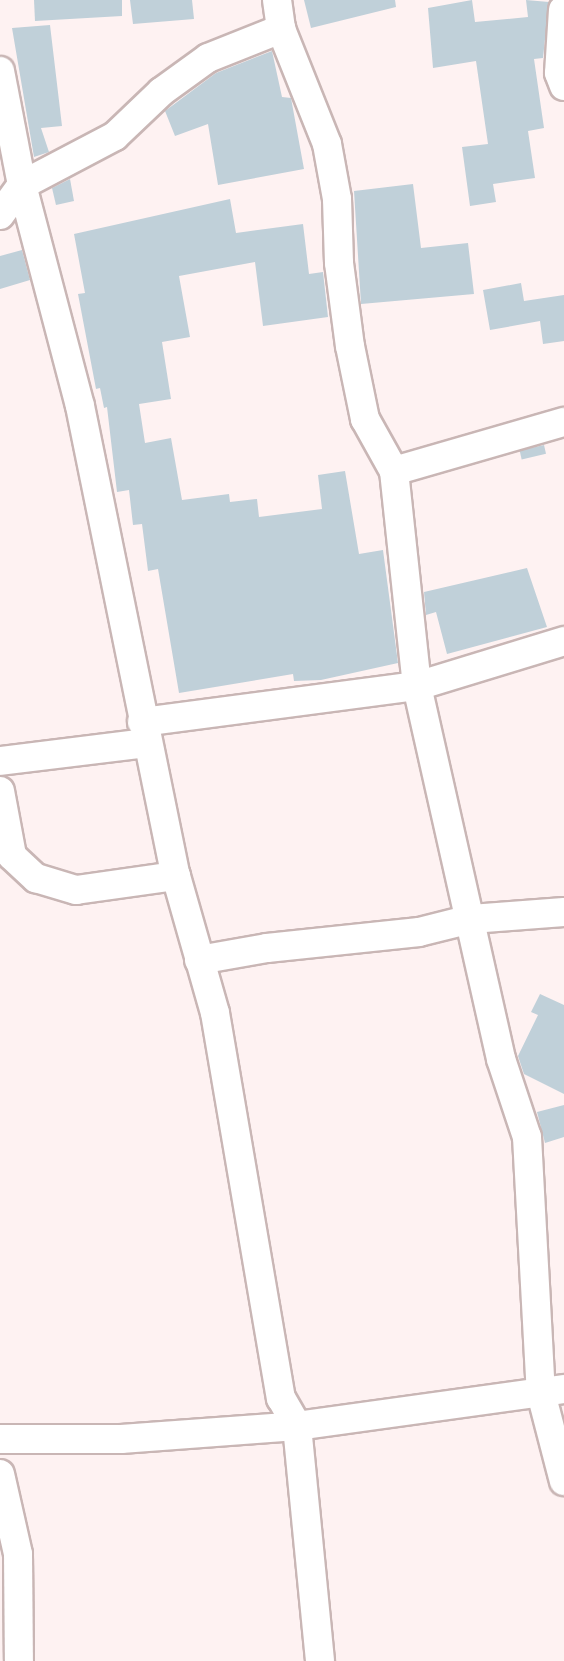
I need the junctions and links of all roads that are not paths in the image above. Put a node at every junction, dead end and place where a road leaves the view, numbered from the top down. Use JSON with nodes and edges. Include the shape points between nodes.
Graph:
{"nodes":[{"id":1,"x":277,"y":0,"type":"edge"},
{"id":2,"x":563,"y":10,"type":"edge"},
{"id":3,"x":281,"y":29,"type":"junction"},
{"id":4,"x":0,"y":71,"type":"edge"},
{"id":5,"x":564,"y":86,"type":"edge"},
{"id":6,"x":22,"y":185,"type":"junction"},
{"id":7,"x":0,"y":215,"type":"edge"},
{"id":8,"x":564,"y":422,"type":"edge"},
{"id":9,"x":394,"y":471,"type":"junction"},
{"id":10,"x":564,"y":641,"type":"edge"},
{"id":11,"x":417,"y":686,"type":"junction"},
{"id":12,"x":144,"y":732,"type":"junction"},
{"id":13,"x":0,"y":761,"type":"edge"},
{"id":14,"x":0,"y":791,"type":"edge"},
{"id":15,"x":176,"y":876,"type":"junction"},
{"id":16,"x":564,"y":912,"type":"edge"},
{"id":17,"x":471,"y":919,"type":"junction"},
{"id":18,"x":200,"y":960,"type":"junction"},
{"id":19,"x":553,"y":1391,"type":"edge"},
{"id":20,"x":297,"y":1426,"type":"junction"},
{"id":21,"x":0,"y":1439,"type":"edge"},
{"id":22,"x":0,"y":1474,"type":"edge"},
{"id":23,"x":564,"y":1481,"type":"edge"},
{"id":24,"x":19,"y":1661,"type":"edge"},
{"id":25,"x":320,"y":1661,"type":"edge"}],
"edges":[{"from":1,"to":3,"type":"street"},
{"from":2,"to":5,"type":"street","via":[[559,73]]},
{"from":3,"to":6,"type":"street","via":[[208,58],[160,92],[115,136]]},
{"from":3,"to":9,"type":"street","via":[[327,144],[353,358],[365,419]]},
{"from":4,"to":6,"type":"street"},
{"from":6,"to":7,"type":"street"},
{"from":6,"to":12,"type":"street","via":[[80,406]]},
{"from":8,"to":9,"type":"street"},
{"from":9,"to":11,"type":"street"},
{"from":10,"to":11,"type":"street"},
{"from":11,"to":12,"type":"street"},
{"from":11,"to":17,"type":"street"},
{"from":12,"to":13,"type":"street"},
{"from":12,"to":15,"type":"street"},
{"from":14,"to":15,"type":"street","via":[[12,856],[36,878],[76,890]]},
{"from":15,"to":18,"type":"street"},
{"from":16,"to":17,"type":"street"},
{"from":17,"to":18,"type":"street","via":[[418,932]]},
{"from":17,"to":19,"type":"street","via":[[501,1059],[527,1137]]},
{"from":18,"to":20,"type":"street","via":[[215,1013],[281,1398]]},
{"from":19,"to":20,"type":"street"},
{"from":19,"to":23,"type":"street"},
{"from":20,"to":21,"type":"street","via":[[121,1439]]},
{"from":20,"to":25,"type":"street"},
{"from":22,"to":24,"type":"street","via":[[18,1554]]}]}
